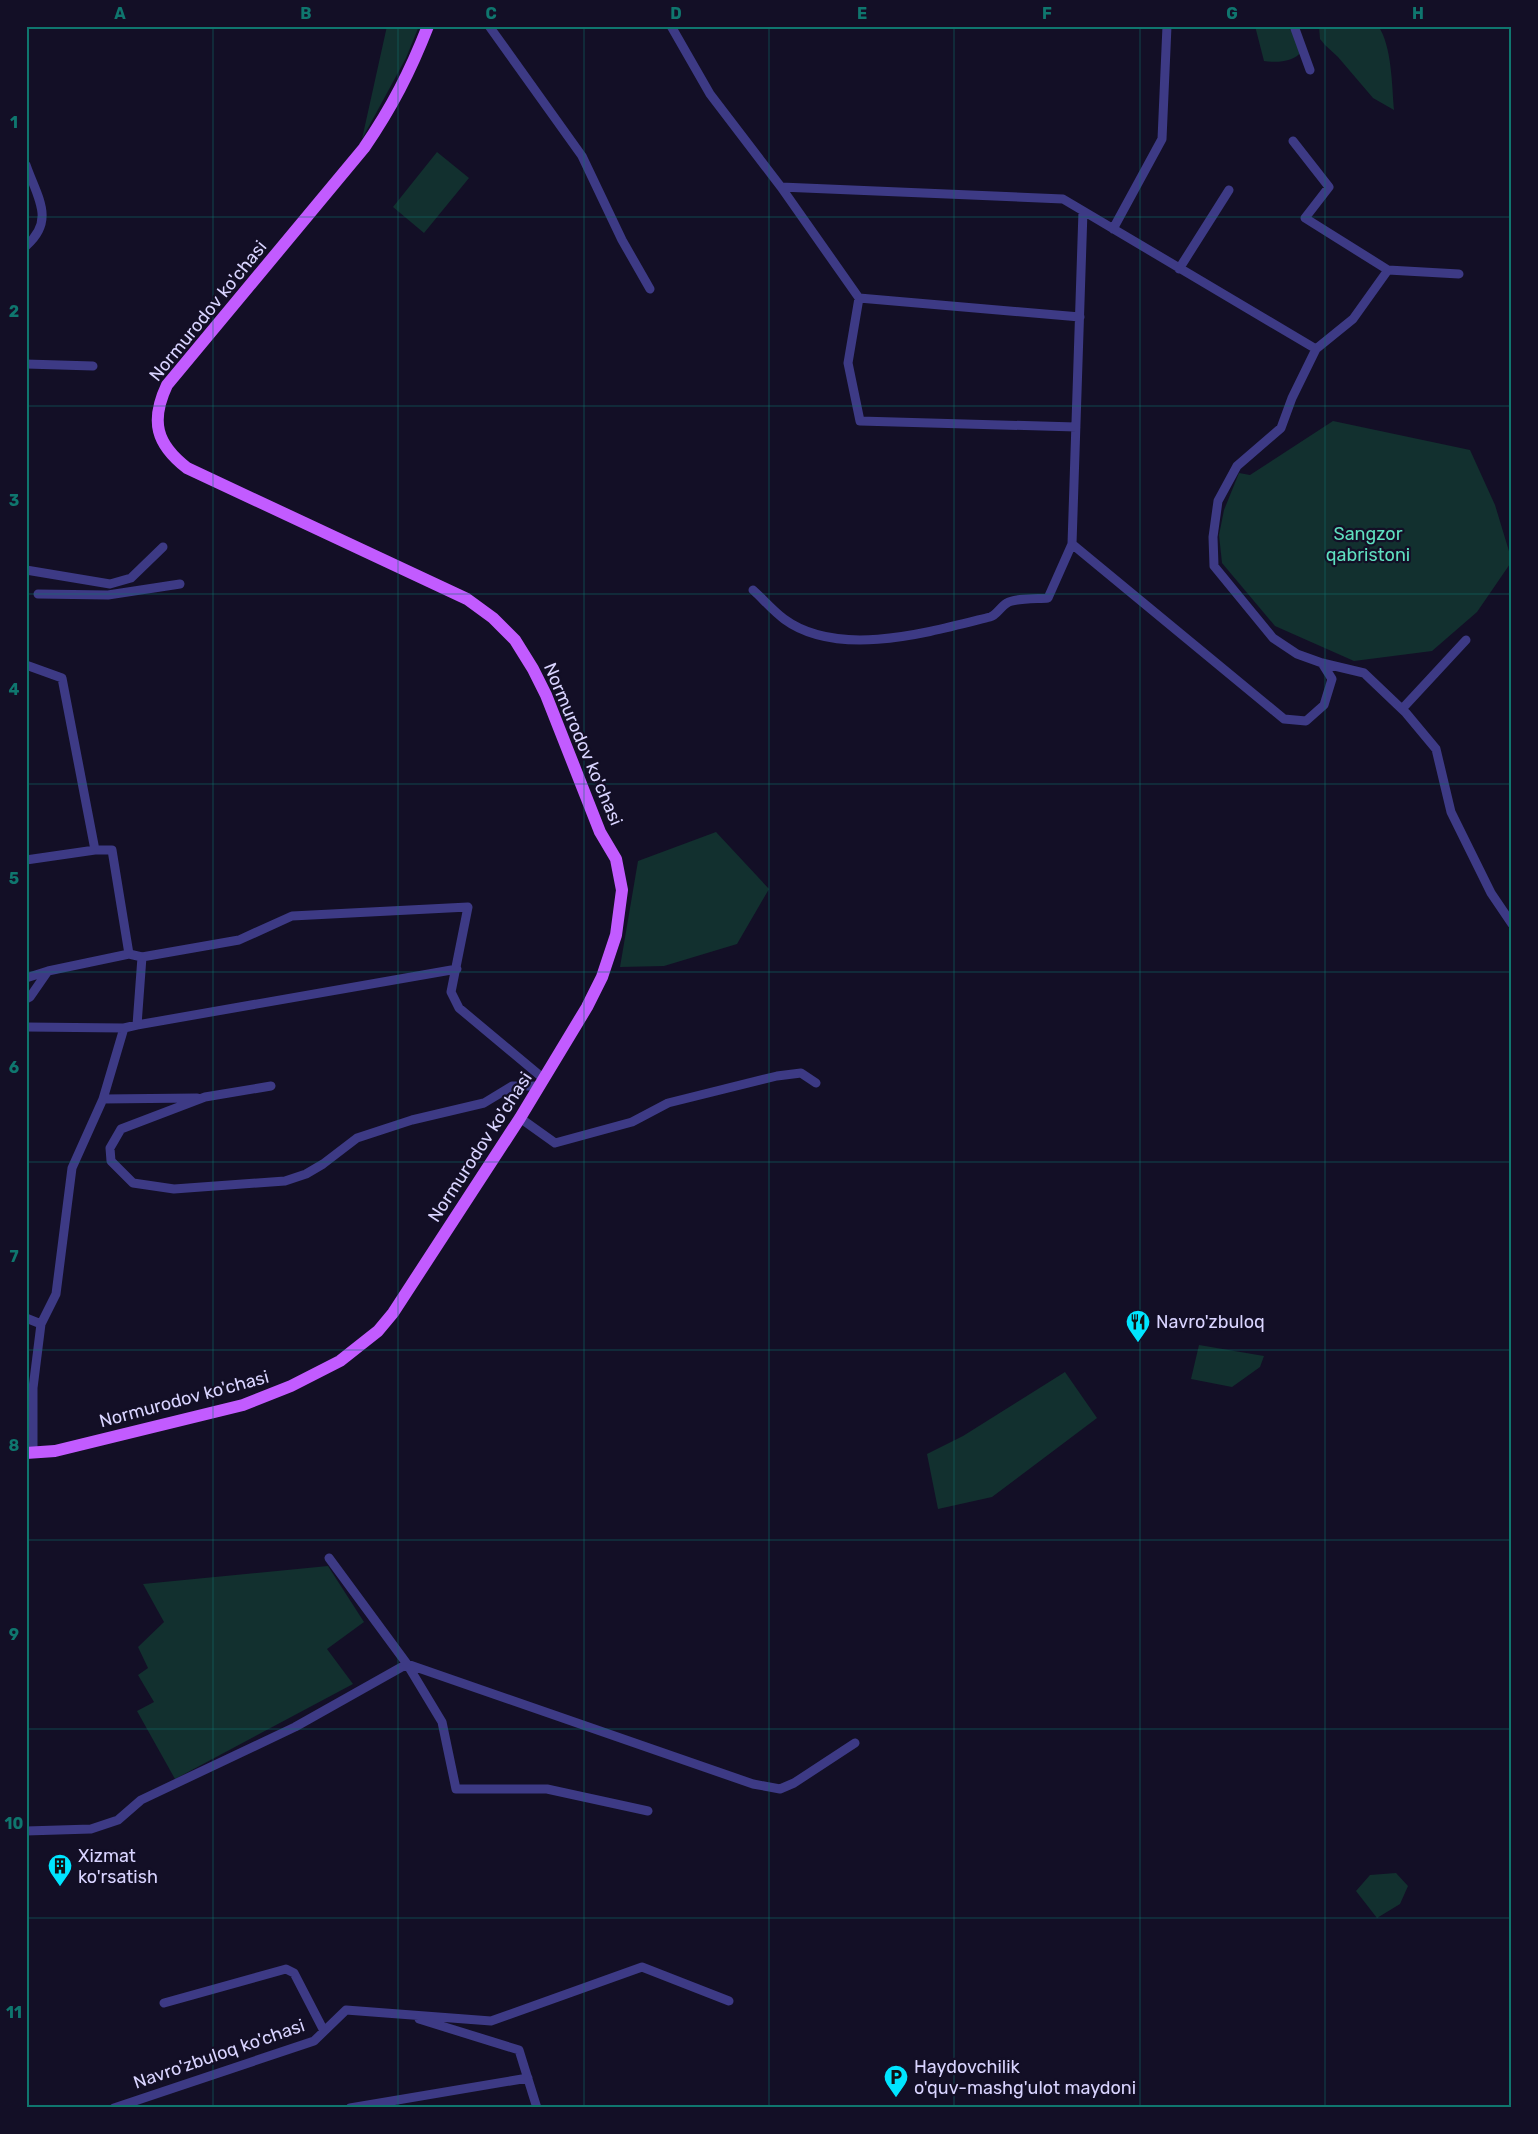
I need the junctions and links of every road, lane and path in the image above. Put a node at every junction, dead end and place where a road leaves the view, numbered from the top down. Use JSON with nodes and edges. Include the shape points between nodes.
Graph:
{"nodes":[{"id":1,"x":428,"y":26,"type":"edge"},
{"id":2,"x":489,"y":26,"type":"edge"},
{"id":3,"x":672,"y":26,"type":"edge"},
{"id":4,"x":1166,"y":26,"type":"edge"},
{"id":5,"x":1294,"y":26,"type":"edge"},
{"id":6,"x":1310,"y":70,"type":"dead end"},
{"id":7,"x":1293,"y":141,"type":"dead end"},
{"id":8,"x":26,"y":165,"type":"edge"},
{"id":9,"x":781,"y":187,"type":"junction"},
{"id":10,"x":1229,"y":190,"type":"dead end"},
{"id":11,"x":1084,"y":211,"type":"junction"},
{"id":12,"x":1113,"y":229,"type":"junction"},
{"id":13,"x":26,"y":246,"type":"edge"},
{"id":14,"x":1179,"y":269,"type":"junction"},
{"id":15,"x":1388,"y":270,"type":"junction"},
{"id":16,"x":1460,"y":274,"type":"dead end"},
{"id":17,"x":650,"y":289,"type":"dead end"},
{"id":18,"x":859,"y":298,"type":"junction"},
{"id":19,"x":1080,"y":317,"type":"junction"},
{"id":20,"x":1316,"y":349,"type":"junction"},
{"id":21,"x":26,"y":364,"type":"edge"},
{"id":22,"x":93,"y":366,"type":"dead end"},
{"id":23,"x":1076,"y":427,"type":"junction"},
{"id":24,"x":1072,"y":544,"type":"junction"},
{"id":25,"x":163,"y":547,"type":"dead end"},
{"id":26,"x":26,"y":564,"type":"edge"},
{"id":27,"x":26,"y":570,"type":"edge"},
{"id":28,"x":40,"y":573,"type":"junction"},
{"id":29,"x":180,"y":584,"type":"dead end"},
{"id":30,"x":754,"y":590,"type":"dead end"},
{"id":31,"x":38,"y":594,"type":"dead end"},
{"id":32,"x":1466,"y":640,"type":"dead end"},
{"id":33,"x":1322,"y":663,"type":"junction"},
{"id":34,"x":26,"y":665,"type":"edge"},
{"id":35,"x":1402,"y":709,"type":"junction"},
{"id":36,"x":95,"y":850,"type":"junction"},
{"id":37,"x":26,"y":860,"type":"edge"},
{"id":38,"x":1512,"y":924,"type":"edge"},
{"id":39,"x":129,"y":954,"type":"junction"},
{"id":40,"x":142,"y":957,"type":"junction"},
{"id":41,"x":457,"y":969,"type":"junction"},
{"id":42,"x":48,"y":971,"type":"junction"},
{"id":43,"x":26,"y":978,"type":"edge"},
{"id":44,"x":26,"y":999,"type":"edge"},
{"id":45,"x":137,"y":1025,"type":"junction"},
{"id":46,"x":26,"y":1027,"type":"edge"},
{"id":47,"x":124,"y":1028,"type":"junction"},
{"id":48,"x":542,"y":1082,"type":"junction"},
{"id":49,"x":816,"y":1083,"type":"dead end"},
{"id":50,"x":270,"y":1086,"type":"dead end"},
{"id":51,"x":205,"y":1098,"type":"junction"},
{"id":52,"x":103,"y":1099,"type":"junction"},
{"id":53,"x":520,"y":1118,"type":"junction"},
{"id":54,"x":26,"y":1318,"type":"edge"},
{"id":55,"x":41,"y":1324,"type":"junction"},
{"id":56,"x":29,"y":1453,"type":"edge"},
{"id":57,"x":329,"y":1558,"type":"dead end"},
{"id":58,"x":407,"y":1664,"type":"junction"},
{"id":59,"x":855,"y":1743,"type":"dead end"},
{"id":60,"x":648,"y":1811,"type":"dead end"},
{"id":61,"x":26,"y":1830,"type":"edge"},
{"id":62,"x":729,"y":2001,"type":"dead end"},
{"id":63,"x":164,"y":2003,"type":"dead end"},
{"id":64,"x":403,"y":2014,"type":"junction"},
{"id":65,"x":324,"y":2031,"type":"junction"},
{"id":66,"x":528,"y":2078,"type":"junction"},
{"id":67,"x":125,"y":2106,"type":"edge"},
{"id":68,"x":114,"y":2108,"type":"edge"},
{"id":69,"x":350,"y":2108,"type":"edge"},
{"id":70,"x":537,"y":2108,"type":"edge"}],
"edges":[{"from":1,"to":48,"type":"main road","name":"Normurodov ko'chasi","via":[[410,73],[390,110],[364,148],[174,376],[162,396],[158,427],[167,451],[186,468],[467,599],[499,624],[525,654],[546,696],[600,832],[616,859],[622,890],[620,920],[602,976]]},
{"from":2,"to":17,"type":"street","via":[[582,156],[622,240]]},
{"from":3,"to":9,"type":"street","via":[[710,94]]},
{"from":4,"to":12,"type":"street","via":[[1162,139]]},
{"from":5,"to":6,"type":"street"},
{"from":7,"to":15,"type":"street","via":[[1329,187],[1305,218]]},
{"from":8,"to":13,"type":"street","via":[[44,218],[38,236]]},
{"from":9,"to":11,"type":"street","via":[[1063,199]]},
{"from":9,"to":18,"type":"street"},
{"from":10,"to":14,"type":"street"},
{"from":11,"to":12,"type":"street"},
{"from":11,"to":19,"type":"street"},
{"from":12,"to":14,"type":"street"},
{"from":14,"to":20,"type":"street"},
{"from":15,"to":16,"type":"street"},
{"from":15,"to":20,"type":"street","via":[[1352,319]]},
{"from":18,"to":19,"type":"street"},
{"from":18,"to":23,"type":"street","via":[[848,363],[860,421]]},
{"from":19,"to":23,"type":"street"},
{"from":20,"to":33,"type":"street","via":[[1281,428],[1237,466],[1218,501],[1213,537],[1214,566],[1274,638],[1297,654]]},
{"from":21,"to":22,"type":"street"},
{"from":23,"to":24,"type":"street"},
{"from":24,"to":30,"type":"street","via":[[1048,598],[1007,602],[992,616],[912,637],[864,640],[817,636],[784,619]]},
{"from":24,"to":33,"type":"street","via":[[1284,719],[1306,721],[1324,705],[1332,678]]},
{"from":25,"to":28,"type":"street","via":[[132,578],[110,584]]},
{"from":26,"to":28,"type":"street"},
{"from":27,"to":28,"type":"street"},
{"from":29,"to":31,"type":"street","via":[[108,595]]},
{"from":32,"to":35,"type":"street"},
{"from":33,"to":35,"type":"street","via":[[1364,673]]},
{"from":34,"to":36,"type":"street","via":[[62,678]]},
{"from":35,"to":38,"type":"street","via":[[1436,749],[1451,812],[1491,893]]},
{"from":36,"to":37,"type":"street"},
{"from":36,"to":39,"type":"street","via":[[112,850]]},
{"from":39,"to":40,"type":"street"},
{"from":39,"to":42,"type":"street"},
{"from":40,"to":41,"type":"street","via":[[239,940],[292,916],[468,907]]},
{"from":40,"to":45,"type":"street"},
{"from":41,"to":45,"type":"street"},
{"from":41,"to":48,"type":"street","via":[[451,992],[459,1008]]},
{"from":42,"to":43,"type":"street"},
{"from":42,"to":44,"type":"street"},
{"from":45,"to":47,"type":"street"},
{"from":46,"to":47,"type":"street"},
{"from":47,"to":52,"type":"street"},
{"from":48,"to":51,"type":"street","via":[[512,1086],[484,1103],[412,1120],[357,1138],[323,1164],[285,1181],[174,1189],[133,1183],[111,1161],[110,1148],[121,1129]]},
{"from":48,"to":53,"type":"main road","name":"Normurodov ko'chasi"},
{"from":49,"to":53,"type":"street","via":[[801,1074],[777,1076],[668,1103],[632,1122],[555,1144]]},
{"from":50,"to":51,"type":"street"},
{"from":51,"to":52,"type":"street"},
{"from":52,"to":55,"type":"street","via":[[72,1168],[56,1294]]},
{"from":53,"to":56,"type":"main road","name":"Normurodov ko'chasi","via":[[394,1313],[378,1332],[346,1357],[291,1386],[243,1405],[54,1451]]},
{"from":54,"to":55,"type":"street"},
{"from":55,"to":56,"type":"street"},
{"from":57,"to":58,"type":"street"},
{"from":58,"to":59,"type":"street","via":[[753,1784],[780,1789]]},
{"from":58,"to":60,"type":"street","via":[[442,1722],[456,1788],[547,1789]]},
{"from":58,"to":61,"type":"street","via":[[296,1727],[141,1800],[118,1820],[91,1829]]},
{"from":62,"to":64,"type":"street","name":"Navro'zbuloq ko'chasi","via":[[642,1967],[492,2021]]},
{"from":63,"to":65,"type":"street","via":[[286,1969],[294,1973]]},
{"from":64,"to":65,"type":"street","name":"Navro'zbuloq ko'chasi","via":[[346,2010]]},
{"from":64,"to":66,"type":"street","name":"Navro'zbuloq ko'chasi","via":[[519,2050]]},
{"from":65,"to":67,"type":"street","name":"Navro'zbuloq ko'chasi","via":[[314,2041]]},
{"from":66,"to":69,"type":"street"},
{"from":66,"to":70,"type":"street","name":"Navro'zbuloq ko'chasi"},
{"from":67,"to":68,"type":"street","name":"Navro'zbuloq ko'chasi"}]}
